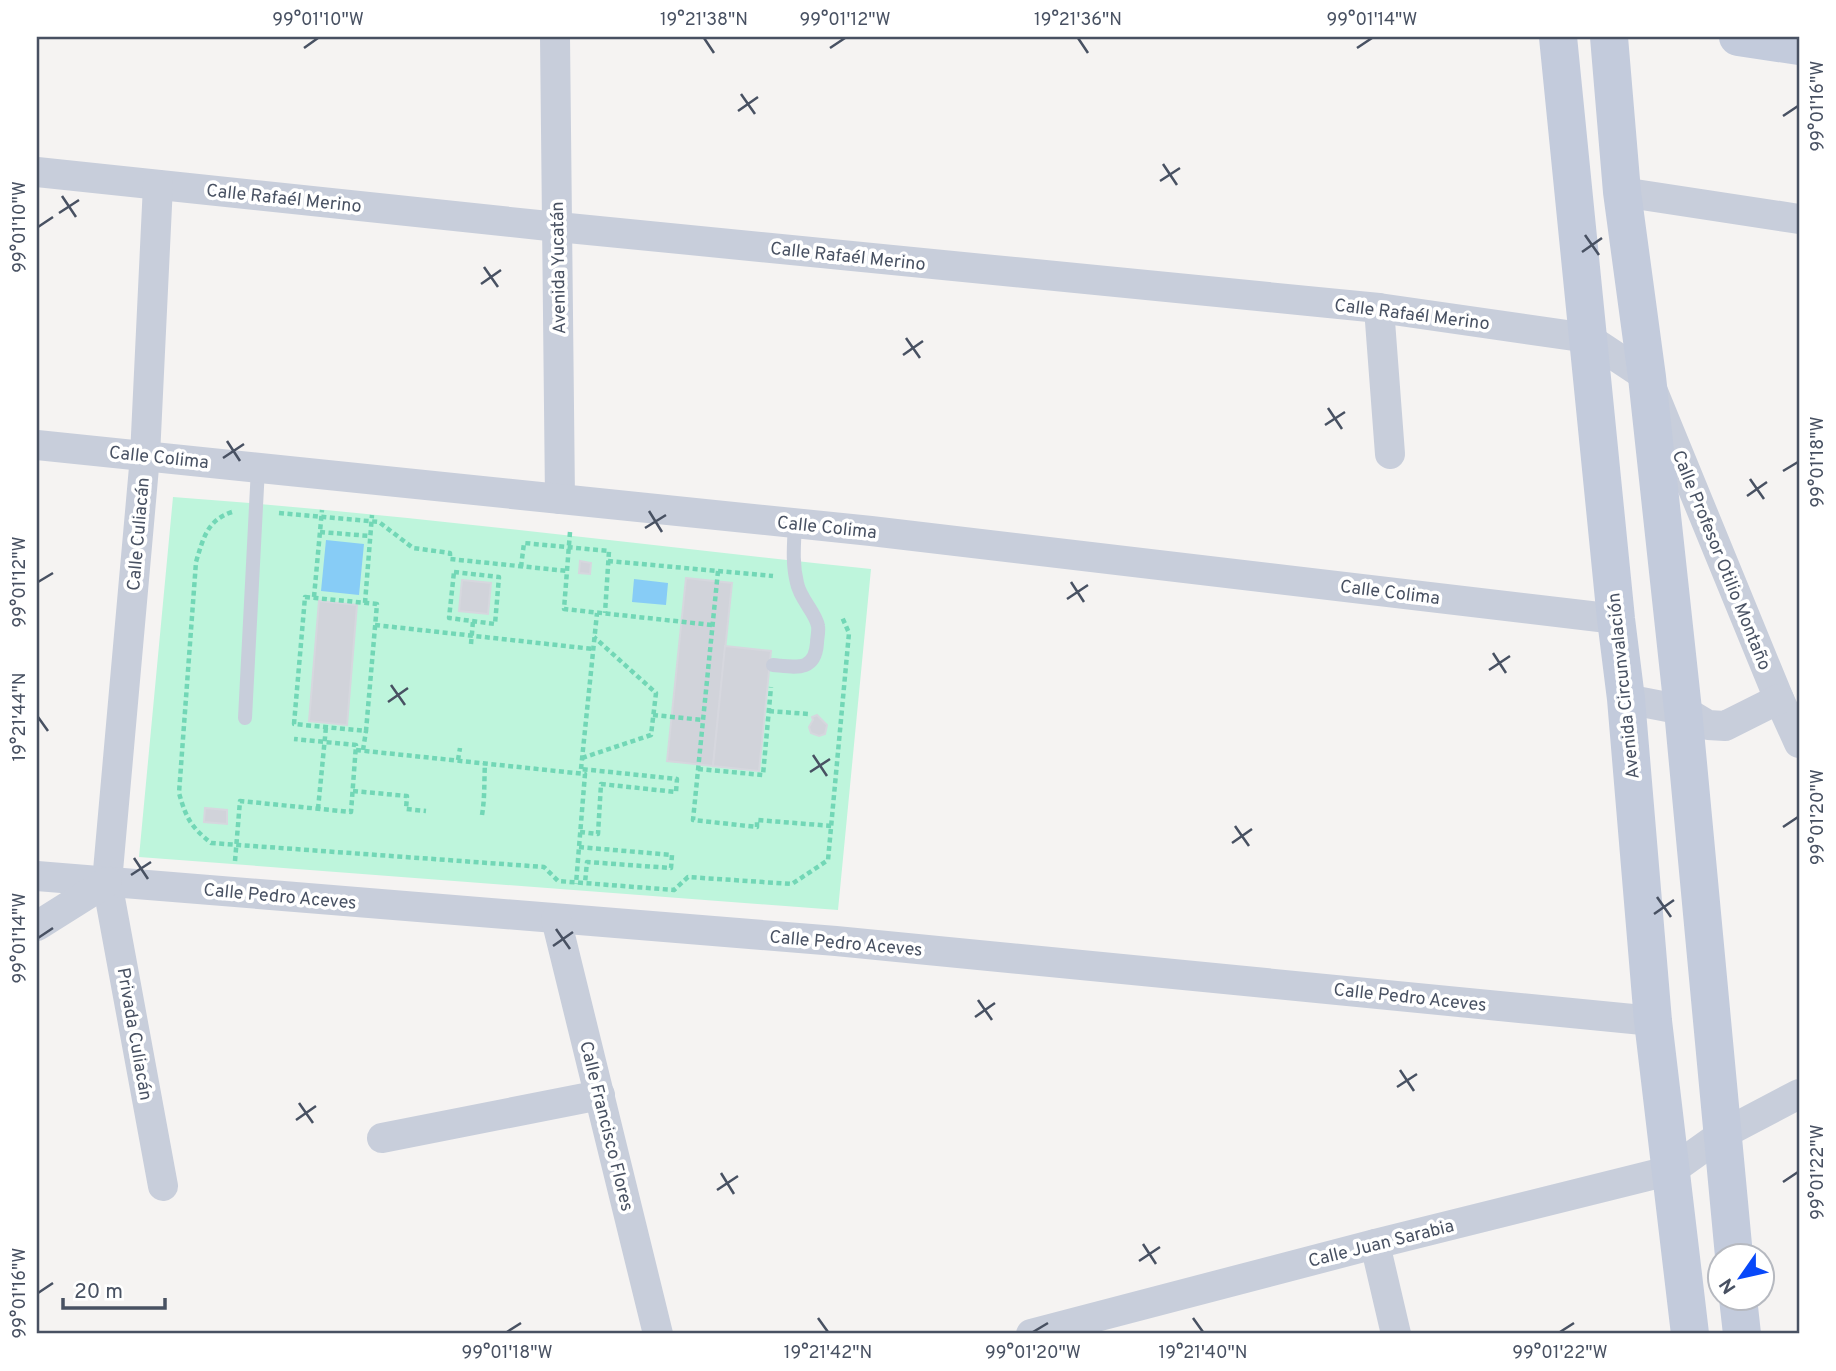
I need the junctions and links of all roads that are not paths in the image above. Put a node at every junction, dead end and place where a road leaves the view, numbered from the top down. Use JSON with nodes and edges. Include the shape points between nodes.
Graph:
{"nodes":[{"id":1,"x":555,"y":37,"type":"edge"},
{"id":2,"x":1558,"y":37,"type":"edge"},
{"id":3,"x":1609,"y":37,"type":"edge"},
{"id":4,"x":1738,"y":37,"type":"edge"},
{"id":5,"x":1799,"y":46,"type":"edge"},
{"id":6,"x":37,"y":172,"type":"edge"},
{"id":7,"x":158,"y":185,"type":"junction"},
{"id":8,"x":1622,"y":192,"type":"junction"},
{"id":9,"x":1799,"y":219,"type":"edge"},
{"id":10,"x":558,"y":227,"type":"junction"},
{"id":11,"x":1379,"y":308,"type":"junction"},
{"id":12,"x":1588,"y":338,"type":"junction"},
{"id":13,"x":1647,"y":377,"type":"junction"},
{"id":14,"x":37,"y":444,"type":"edge"},
{"id":15,"x":1390,"y":454,"type":"dead end"},
{"id":16,"x":145,"y":456,"type":"junction"},
{"id":17,"x":258,"y":468,"type":"junction"},
{"id":18,"x":566,"y":499,"type":"junction"},
{"id":19,"x":795,"y":524,"type":"junction"},
{"id":20,"x":1616,"y":619,"type":"junction"},
{"id":21,"x":773,"y":665,"type":"road end"},
{"id":22,"x":1626,"y":699,"type":"junction"},
{"id":23,"x":1779,"y":699,"type":"junction"},
{"id":24,"x":1683,"y":710,"type":"junction"},
{"id":25,"x":245,"y":718,"type":"dead end"},
{"id":26,"x":1799,"y":743,"type":"edge"},
{"id":27,"x":37,"y":876,"type":"edge"},
{"id":28,"x":107,"y":882,"type":"junction"},
{"id":29,"x":556,"y":919,"type":"junction"},
{"id":30,"x":37,"y":926,"type":"edge"},
{"id":31,"x":1653,"y":1021,"type":"junction"},
{"id":32,"x":1799,"y":1094,"type":"edge"},
{"id":33,"x":600,"y":1095,"type":"junction"},
{"id":34,"x":1721,"y":1135,"type":"junction"},
{"id":35,"x":382,"y":1138,"type":"dead end"},
{"id":36,"x":1672,"y":1170,"type":"junction"},
{"id":37,"x":163,"y":1186,"type":"dead end"},
{"id":38,"x":1733,"y":1242,"type":"edge"},
{"id":39,"x":1376,"y":1244,"type":"junction"},
{"id":40,"x":1740,"y":1312,"type":"edge"},
{"id":41,"x":658,"y":1334,"type":"edge"},
{"id":42,"x":1031,"y":1334,"type":"edge"},
{"id":43,"x":1396,"y":1334,"type":"edge"},
{"id":44,"x":1690,"y":1334,"type":"edge"},
{"id":45,"x":1742,"y":1334,"type":"edge"}],
"edges":[{"from":1,"to":10,"type":"street","name":"Avenida Yucatán"},
{"from":2,"to":12,"type":"street","name":"Avenida Circunvalación"},
{"from":3,"to":8,"type":"street"},
{"from":4,"to":5,"type":"street"},
{"from":6,"to":7,"type":"street","name":"Calle Rafaél Merino"},
{"from":7,"to":10,"type":"street","name":"Calle Rafaél Merino"},
{"from":7,"to":16,"type":"street","name":"Calle Culiacán"},
{"from":8,"to":9,"type":"street"},
{"from":8,"to":13,"type":"street"},
{"from":10,"to":11,"type":"street","name":"Calle Rafaél Merino"},
{"from":10,"to":18,"type":"street","name":"Avenida Yucatán"},
{"from":11,"to":12,"type":"street","name":"Calle Rafaél Merino"},
{"from":11,"to":15,"type":"street"},
{"from":12,"to":13,"type":"street","name":"Calle Rafaél Merino"},
{"from":12,"to":20,"type":"street","name":"Avenida Circunvalación"},
{"from":13,"to":23,"type":"street","name":"Calle Profesor Otilio Montaño"},
{"from":13,"to":24,"type":"street"},
{"from":14,"to":16,"type":"street","name":"Calle Colima"},
{"from":16,"to":17,"type":"street","name":"Calle Colima"},
{"from":16,"to":28,"type":"street","name":"Calle Culiacán"},
{"from":17,"to":18,"type":"street","name":"Calle Colima"},
{"from":17,"to":25,"type":"lane"},
{"from":18,"to":19,"type":"street","name":"Calle Colima"},
{"from":19,"to":20,"type":"street","name":"Calle Colima"},
{"from":19,"to":21,"type":"lane","via":[[797,586],[818,626],[816,655],[799,668]]},
{"from":20,"to":22,"type":"street","name":"Avenida Circunvalación"},
{"from":22,"to":24,"type":"street"},
{"from":22,"to":31,"type":"street","name":"Avenida Circunvalación"},
{"from":23,"to":24,"type":"street","via":[[1725,726],[1708,725]]},
{"from":23,"to":26,"type":"street","name":"Calle Profesor Otilio Montaño"},
{"from":24,"to":34,"type":"street"},
{"from":27,"to":28,"type":"street","name":"Calle Pedro Aceves"},
{"from":28,"to":29,"type":"street","name":"Calle Pedro Aceves"},
{"from":28,"to":30,"type":"street"},
{"from":28,"to":37,"type":"street","name":"Privada Culiacán"},
{"from":29,"to":31,"type":"street","name":"Calle Pedro Aceves"},
{"from":29,"to":33,"type":"street","name":"Calle Francisco Flores"},
{"from":31,"to":36,"type":"street","name":"Avenida Circunvalación"},
{"from":32,"to":34,"type":"street","name":"Calle Juan Sarabia"},
{"from":33,"to":35,"type":"street"},
{"from":33,"to":41,"type":"street","name":"Calle Francisco Flores"},
{"from":34,"to":36,"type":"street","name":"Calle Juan Sarabia"},
{"from":34,"to":38,"type":"street"},
{"from":36,"to":39,"type":"street","name":"Calle Juan Sarabia"},
{"from":36,"to":44,"type":"street","name":"Avenida Circunvalación"},
{"from":39,"to":42,"type":"street","name":"Calle Juan Sarabia"},
{"from":39,"to":43,"type":"street"},
{"from":40,"to":45,"type":"street"}]}
